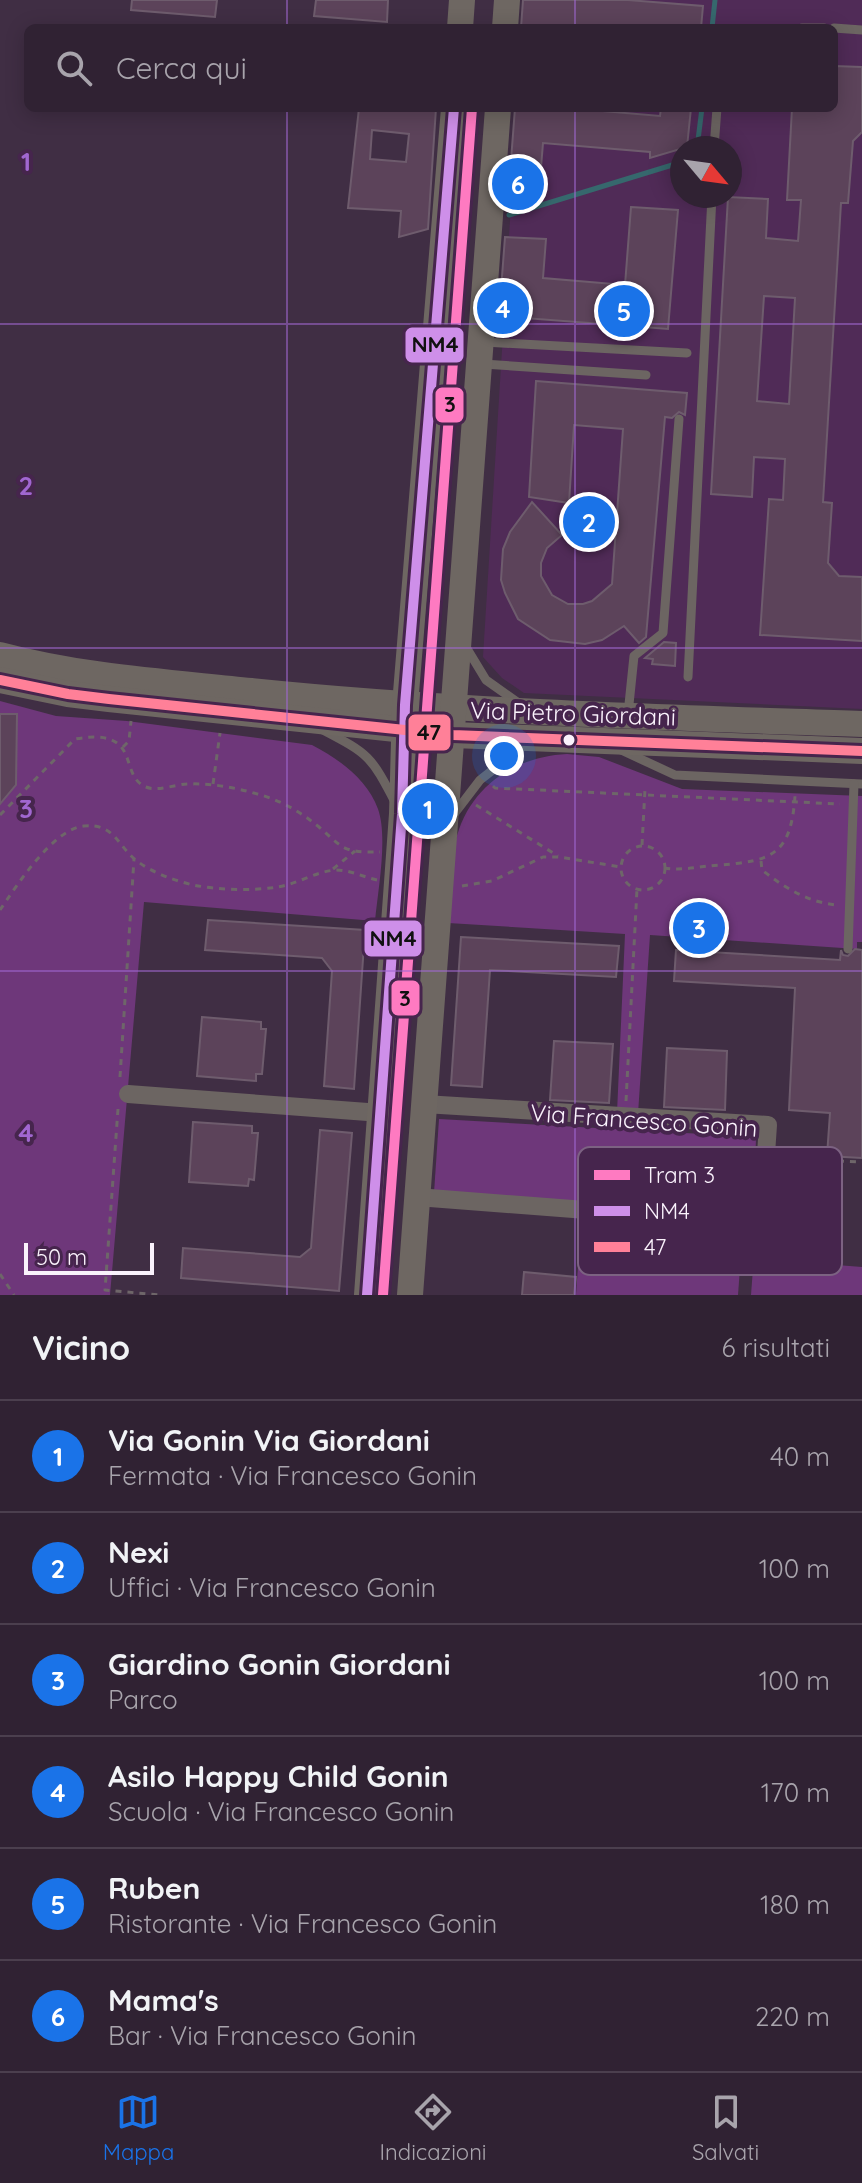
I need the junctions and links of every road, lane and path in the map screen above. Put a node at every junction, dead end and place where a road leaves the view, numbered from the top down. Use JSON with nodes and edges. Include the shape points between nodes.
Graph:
{"nodes":[{"id":1,"x":462,"y":0,"type":"edge"},
{"id":2,"x":507,"y":0,"type":"edge"},
{"id":3,"x":460,"y":24,"type":"edge"},
{"id":4,"x":505,"y":24,"type":"edge"},
{"id":5,"x":838,"y":28,"type":"edge"},
{"id":6,"x":862,"y":30,"type":"edge"},
{"id":7,"x":454,"y":112,"type":"edge"},
{"id":8,"x":498,"y":112,"type":"edge"},
{"id":9,"x":717,"y":112,"type":"edge"},
{"id":10,"x":715,"y":136,"type":"edge"},
{"id":11,"x":711,"y":208,"type":"edge"},
{"id":12,"x":480,"y":353,"type":"junction"},
{"id":13,"x":687,"y":353,"type":"dead end"},
{"id":14,"x":646,"y":375,"type":"dead end"},
{"id":15,"x":679,"y":419,"type":"dead end"},
{"id":16,"x":459,"y":634,"type":"junction"},
{"id":17,"x":9,"y":670,"type":"edge"},
{"id":18,"x":688,"y":677,"type":"dead end"},
{"id":19,"x":454,"y":708,"type":"junction"},
{"id":20,"x":538,"y":712,"type":"junction"},
{"id":21,"x":133,"y":714,"type":"dead end"},
{"id":22,"x":628,"y":717,"type":"junction"},
{"id":23,"x":404,"y":718,"type":"junction"},
{"id":24,"x":306,"y":721,"type":"junction"},
{"id":25,"x":862,"y":724,"type":"edge"},
{"id":26,"x":221,"y":725,"type":"dead end"},
{"id":27,"x":453,"y":735,"type":"junction"},
{"id":28,"x":534,"y":739,"type":"junction"},
{"id":29,"x":609,"y":742,"type":"junction"},
{"id":30,"x":123,"y":747,"type":"junction"},
{"id":31,"x":862,"y":751,"type":"edge"},
{"id":32,"x":213,"y":784,"type":"junction"},
{"id":33,"x":858,"y":784,"type":"edge"},
{"id":34,"x":495,"y":788,"type":"dead end"},
{"id":35,"x":645,"y":789,"type":"dead end"},
{"id":36,"x":645,"y":795,"type":"junction"},
{"id":37,"x":795,"y":798,"type":"junction"},
{"id":38,"x":844,"y":804,"type":"dead end"},
{"id":39,"x":476,"y":805,"type":"dead end"},
{"id":40,"x":402,"y":814,"type":"junction"},
{"id":41,"x":0,"y":815,"type":"edge"},
{"id":42,"x":445,"y":826,"type":"junction"},
{"id":43,"x":642,"y":846,"type":"junction"},
{"id":44,"x":355,"y":851,"type":"junction"},
{"id":45,"x":383,"y":852,"type":"dead end"},
{"id":46,"x":559,"y":857,"type":"junction"},
{"id":47,"x":761,"y":861,"type":"junction"},
{"id":48,"x":621,"y":867,"type":"junction"},
{"id":49,"x":664,"y":868,"type":"junction"},
{"id":50,"x":332,"y":870,"type":"junction"},
{"id":51,"x":381,"y":881,"type":"dead end"},
{"id":52,"x":454,"y":886,"type":"dead end"},
{"id":53,"x":637,"y":889,"type":"junction"},
{"id":54,"x":849,"y":906,"type":"junction"},
{"id":55,"x":0,"y":910,"type":"edge"},
{"id":56,"x":848,"y":949,"type":"dead end"},
{"id":57,"x":128,"y":1094,"type":"dead end"},
{"id":58,"x":424,"y":1104,"type":"junction"},
{"id":59,"x":381,"y":1113,"type":"junction"},
{"id":60,"x":625,"y":1117,"type":"junction"},
{"id":61,"x":766,"y":1147,"type":"edge"},
{"id":62,"x":842,"y":1161,"type":"edge"},
{"id":63,"x":862,"y":1162,"type":"edge"},
{"id":64,"x":417,"y":1197,"type":"junction"},
{"id":65,"x":578,"y":1209,"type":"edge"},
{"id":66,"x":0,"y":1274,"type":"edge"},
{"id":67,"x":14,"y":1295,"type":"edge"},
{"id":68,"x":367,"y":1295,"type":"edge"},
{"id":69,"x":410,"y":1295,"type":"edge"}],
"edges":[{"from":1,"to":3,"type":"street"},
{"from":2,"to":4,"type":"street"},
{"from":5,"to":6,"type":"lane"},
{"from":7,"to":23,"type":"street"},
{"from":8,"to":12,"type":"street"},
{"from":9,"to":10,"type":"lane"},
{"from":11,"to":18,"type":"lane"},
{"from":12,"to":13,"type":"lane"},
{"from":12,"to":14,"type":"lane"},
{"from":12,"to":16,"type":"street"},
{"from":15,"to":22,"type":"lane","via":[[663,633],[634,656]]},
{"from":16,"to":19,"type":"street"},
{"from":16,"to":20,"type":"lane","via":[[486,680]]},
{"from":17,"to":23,"type":"street","name":"Via Pietro Giordani","via":[[116,677]]},
{"from":17,"to":24,"type":"street","name":"Via Pietro Giordani","via":[[95,698]]},
{"from":19,"to":20,"type":"street","name":"Via Pietro Giordani"},
{"from":19,"to":23,"type":"street","name":"Via Pietro Giordani"},
{"from":19,"to":27,"type":"street"},
{"from":20,"to":22,"type":"street","name":"Via Pietro Giordani"},
{"from":21,"to":30,"type":"path","via":[[129,741]]},
{"from":22,"to":25,"type":"street","name":"Via Pietro Giordani"},
{"from":23,"to":24,"type":"street","name":"Via Pietro Giordani"},
{"from":23,"to":27,"type":"street","name":"Via Pietro Giordani"},
{"from":23,"to":40,"type":"street"},
{"from":24,"to":40,"type":"lane","name":"Via Pietro Giordani","via":[[371,759]]},
{"from":26,"to":32,"type":"path"},
{"from":27,"to":28,"type":"street","name":"Via Pietro Giordani"},
{"from":27,"to":42,"type":"street"},
{"from":28,"to":29,"type":"street","name":"Via Pietro Giordani"},
{"from":28,"to":42,"type":"lane","name":"Via Pietro Giordani","via":[[480,780]]},
{"from":29,"to":31,"type":"street","name":"Via Pietro Giordani"},
{"from":29,"to":33,"type":"lane","name":"Via Pietro Giordani","via":[[675,775]]},
{"from":30,"to":32,"type":"path","via":[[144,787]]},
{"from":30,"to":41,"type":"path","via":[[91,736],[75,739]]},
{"from":32,"to":44,"type":"path","via":[[270,798]]},
{"from":33,"to":54,"type":"lane"},
{"from":34,"to":36,"type":"path"},
{"from":35,"to":36,"type":"path"},
{"from":36,"to":37,"type":"path"},
{"from":36,"to":43,"type":"path"},
{"from":37,"to":38,"type":"path"},
{"from":37,"to":47,"type":"path","via":[[785,839]]},
{"from":39,"to":46,"type":"path"},
{"from":40,"to":59,"type":"street"},
{"from":42,"to":58,"type":"street"},
{"from":43,"to":48,"type":"path","via":[[627,852]]},
{"from":43,"to":49,"type":"path","via":[[658,852]]},
{"from":44,"to":45,"type":"path"},
{"from":44,"to":50,"type":"path"},
{"from":46,"to":48,"type":"path"},
{"from":46,"to":52,"type":"path","via":[[531,861],[492,881]]},
{"from":47,"to":49,"type":"path"},
{"from":47,"to":54,"type":"path","via":[[762,870],[787,888],[814,901]]},
{"from":48,"to":53,"type":"path","via":[[625,881]]},
{"from":49,"to":53,"type":"path","via":[[656,885]]},
{"from":50,"to":51,"type":"path"},
{"from":50,"to":55,"type":"path","via":[[278,887],[194,885],[134,859],[112,833],[83,826],[56,841]]},
{"from":53,"to":60,"type":"path"},
{"from":54,"to":56,"type":"lane"},
{"from":57,"to":59,"type":"street"},
{"from":58,"to":60,"type":"street","name":"Via Francesco Gonin"},
{"from":58,"to":64,"type":"street"},
{"from":59,"to":68,"type":"street"},
{"from":60,"to":61,"type":"street","name":"Via Francesco Gonin","via":[[768,1125]]},
{"from":62,"to":63,"type":"path"},
{"from":64,"to":65,"type":"street","name":"Via Francesco Gonin"},
{"from":64,"to":69,"type":"street"},
{"from":66,"to":67,"type":"path"}]}
